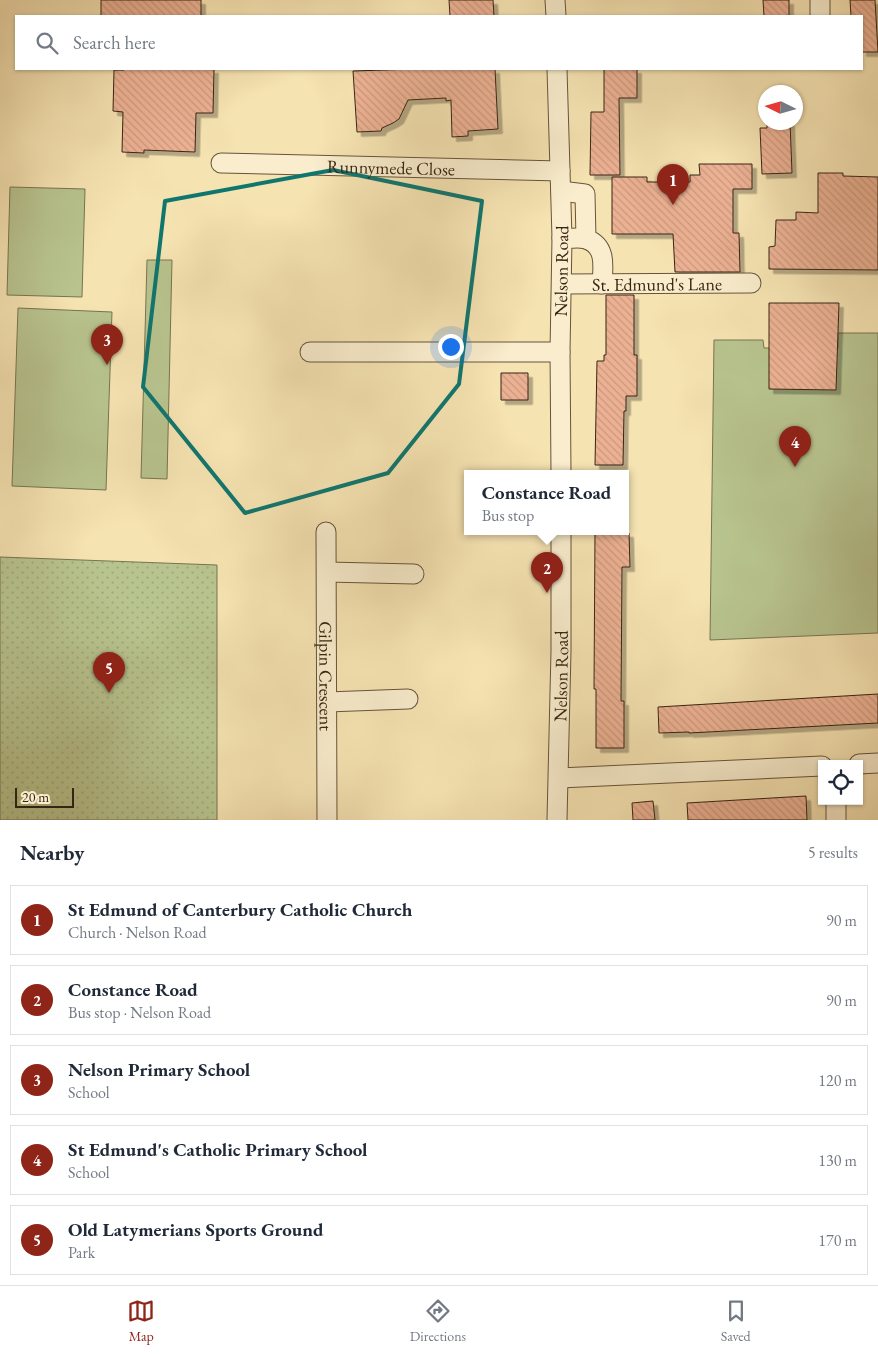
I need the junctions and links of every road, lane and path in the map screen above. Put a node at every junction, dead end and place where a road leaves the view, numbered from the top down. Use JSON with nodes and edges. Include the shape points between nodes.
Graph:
{"nodes":[{"id":1,"x":555,"y":0,"type":"edge"},
{"id":2,"x":820,"y":0,"type":"edge"},
{"id":3,"x":556,"y":15,"type":"edge"},
{"id":4,"x":820,"y":15,"type":"edge"},
{"id":5,"x":557,"y":70,"type":"edge"},
{"id":6,"x":221,"y":163,"type":"dead end"},
{"id":7,"x":560,"y":171,"type":"junction"},
{"id":8,"x":561,"y":191,"type":"junction"},
{"id":9,"x":562,"y":238,"type":"junction"},
{"id":10,"x":586,"y":239,"type":"junction"},
{"id":11,"x":752,"y":283,"type":"dead end"},
{"id":12,"x":562,"y":284,"type":"junction"},
{"id":13,"x":602,"y":284,"type":"junction"},
{"id":14,"x":310,"y":352,"type":"dead end"},
{"id":15,"x":560,"y":352,"type":"junction"},
{"id":16,"x":561,"y":470,"type":"edge"},
{"id":17,"x":326,"y":532,"type":"dead end"},
{"id":18,"x":561,"y":535,"type":"edge"},
{"id":19,"x":326,"y":572,"type":"junction"},
{"id":20,"x":414,"y":574,"type":"dead end"},
{"id":21,"x":408,"y":699,"type":"dead end"},
{"id":22,"x":327,"y":702,"type":"junction"},
{"id":23,"x":878,"y":763,"type":"edge"},
{"id":24,"x":863,"y":764,"type":"edge"},
{"id":25,"x":818,"y":766,"type":"edge"},
{"id":26,"x":559,"y":778,"type":"junction"},
{"id":27,"x":836,"y":805,"type":"edge"},
{"id":28,"x":327,"y":820,"type":"edge"},
{"id":29,"x":557,"y":820,"type":"edge"},
{"id":30,"x":836,"y":820,"type":"edge"}],
"edges":[{"from":1,"to":3,"type":"street"},
{"from":2,"to":4,"type":"street"},
{"from":5,"to":7,"type":"street","name":"Nelson Road"},
{"from":6,"to":7,"type":"street","name":"Runnymede Close"},
{"from":7,"to":8,"type":"street","name":"Nelson Road"},
{"from":8,"to":9,"type":"street","name":"Nelson Road"},
{"from":8,"to":10,"type":"street","via":[[585,194]]},
{"from":9,"to":10,"type":"street"},
{"from":9,"to":12,"type":"street","name":"Nelson Road"},
{"from":10,"to":13,"type":"street","via":[[597,246],[604,258]]},
{"from":11,"to":13,"type":"street","name":"St. Edmund's Lane"},
{"from":12,"to":13,"type":"street","name":"St. Edmund's Lane"},
{"from":12,"to":15,"type":"street","name":"Nelson Road"},
{"from":14,"to":15,"type":"street"},
{"from":15,"to":16,"type":"street","name":"Nelson Road"},
{"from":17,"to":19,"type":"street","name":"Gilpin Crescent"},
{"from":18,"to":26,"type":"street","name":"Nelson Road"},
{"from":19,"to":20,"type":"street"},
{"from":19,"to":22,"type":"street","name":"Gilpin Crescent"},
{"from":21,"to":22,"type":"street"},
{"from":22,"to":28,"type":"street","name":"Gilpin Crescent"},
{"from":23,"to":24,"type":"street"},
{"from":25,"to":26,"type":"street"},
{"from":26,"to":29,"type":"street","name":"Nelson Road"},
{"from":27,"to":30,"type":"street"}]}
